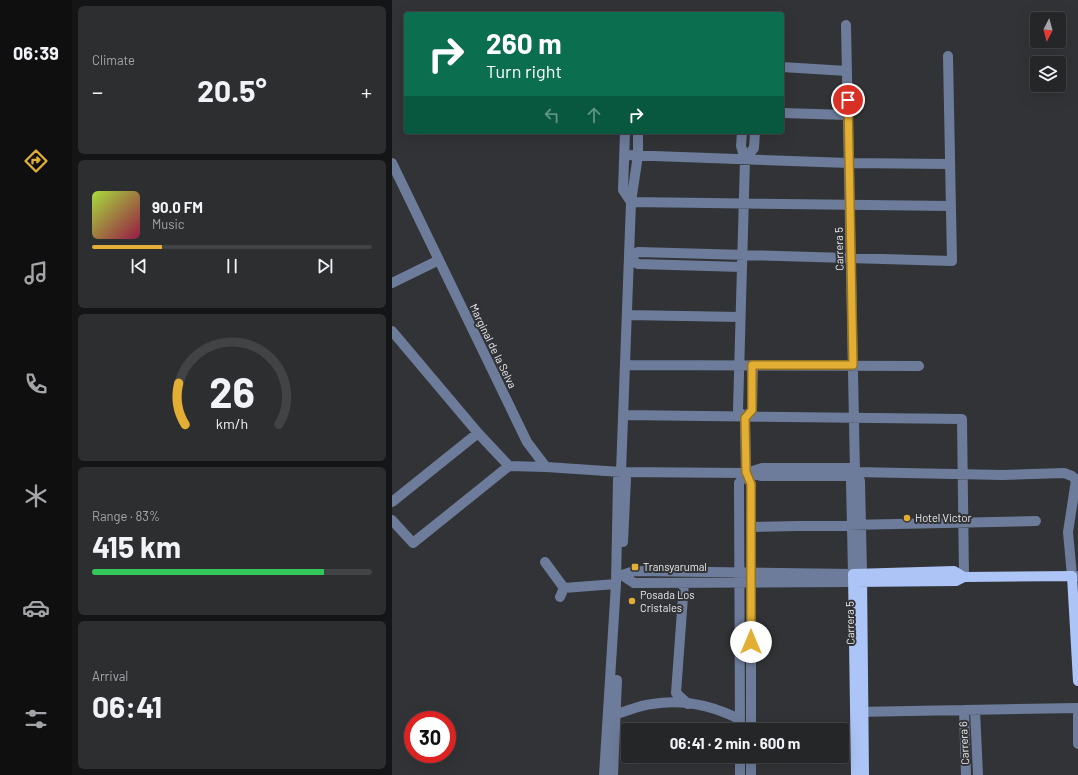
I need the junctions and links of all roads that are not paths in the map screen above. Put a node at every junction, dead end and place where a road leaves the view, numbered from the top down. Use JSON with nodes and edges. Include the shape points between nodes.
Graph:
{"nodes":[{"id":1,"x":846,"y":25,"type":"dead end"},
{"id":2,"x":948,"y":56,"type":"dead end"},
{"id":3,"x":784,"y":67,"type":"edge"},
{"id":4,"x":847,"y":71,"type":"junction"},
{"id":5,"x":784,"y":113,"type":"edge"},
{"id":6,"x":848,"y":115,"type":"junction"},
{"id":7,"x":625,"y":134,"type":"edge"},
{"id":8,"x":638,"y":134,"type":"edge"},
{"id":9,"x":742,"y":134,"type":"edge"},
{"id":10,"x":755,"y":134,"type":"edge"},
{"id":11,"x":626,"y":155,"type":"junction"},
{"id":12,"x":638,"y":155,"type":"junction"},
{"id":13,"x":745,"y":159,"type":"junction"},
{"id":14,"x":392,"y":163,"type":"edge"},
{"id":15,"x":849,"y":163,"type":"junction"},
{"id":16,"x":950,"y":164,"type":"junction"},
{"id":17,"x":631,"y":202,"type":"junction"},
{"id":18,"x":744,"y":203,"type":"junction"},
{"id":19,"x":850,"y":205,"type":"junction"},
{"id":20,"x":951,"y":206,"type":"junction"},
{"id":21,"x":742,"y":255,"type":"junction"},
{"id":22,"x":629,"y":258,"type":"junction"},
{"id":23,"x":851,"y":258,"type":"junction"},
{"id":24,"x":439,"y":260,"type":"junction"},
{"id":25,"x":742,"y":267,"type":"junction"},
{"id":26,"x":392,"y":283,"type":"edge"},
{"id":27,"x":627,"y":315,"type":"junction"},
{"id":28,"x":740,"y":317,"type":"junction"},
{"id":29,"x":392,"y":331,"type":"edge"},
{"id":30,"x":625,"y":365,"type":"junction"},
{"id":31,"x":738,"y":365,"type":"junction"},
{"id":32,"x":752,"y":365,"type":"junction"},
{"id":33,"x":853,"y":365,"type":"junction"},
{"id":34,"x":919,"y":366,"type":"dead end"},
{"id":35,"x":623,"y":415,"type":"junction"},
{"id":36,"x":745,"y":418,"type":"junction"},
{"id":37,"x":854,"y":418,"type":"junction"},
{"id":38,"x":478,"y":433,"type":"junction"},
{"id":39,"x":509,"y":466,"type":"junction"},
{"id":40,"x":546,"y":467,"type":"junction"},
{"id":41,"x":621,"y":472,"type":"junction"},
{"id":42,"x":746,"y":472,"type":"junction"},
{"id":43,"x":855,"y":472,"type":"junction"},
{"id":44,"x":963,"y":473,"type":"junction"},
{"id":45,"x":1077,"y":480,"type":"edge"},
{"id":46,"x":392,"y":502,"type":"edge"},
{"id":47,"x":392,"y":520,"type":"edge"},
{"id":48,"x":1036,"y":521,"type":"dead end"},
{"id":49,"x":964,"y":522,"type":"junction"},
{"id":50,"x":857,"y":524,"type":"junction"},
{"id":51,"x":751,"y":526,"type":"junction"},
{"id":52,"x":545,"y":562,"type":"dead end"},
{"id":53,"x":739,"y":572,"type":"junction"},
{"id":54,"x":1075,"y":576,"type":"edge"},
{"id":55,"x":751,"y":577,"type":"junction"},
{"id":56,"x":964,"y":577,"type":"junction"},
{"id":57,"x":618,"y":578,"type":"junction"},
{"id":58,"x":857,"y":578,"type":"junction"},
{"id":59,"x":684,"y":583,"type":"junction"},
{"id":60,"x":739,"y":583,"type":"junction"},
{"id":61,"x":1078,"y":681,"type":"edge"},
{"id":62,"x":688,"y":704,"type":"junction"},
{"id":63,"x":1078,"y":708,"type":"edge"},
{"id":64,"x":969,"y":710,"type":"junction"},
{"id":65,"x":859,"y":712,"type":"junction"},
{"id":66,"x":616,"y":714,"type":"junction"},
{"id":67,"x":1078,"y":715,"type":"edge"},
{"id":68,"x":739,"y":719,"type":"junction"},
{"id":69,"x":739,"y":723,"type":"edge"},
{"id":70,"x":751,"y":723,"type":"edge"},
{"id":71,"x":1078,"y":744,"type":"edge"},
{"id":72,"x":740,"y":763,"type":"edge"},
{"id":73,"x":751,"y":763,"type":"edge"},
{"id":74,"x":604,"y":775,"type":"edge"},
{"id":75,"x":613,"y":775,"type":"edge"},
{"id":76,"x":740,"y":775,"type":"edge"},
{"id":77,"x":750,"y":775,"type":"edge"},
{"id":78,"x":856,"y":775,"type":"edge"},
{"id":79,"x":864,"y":775,"type":"edge"},
{"id":80,"x":966,"y":775,"type":"edge"},
{"id":81,"x":978,"y":775,"type":"edge"}],
"edges":[{"from":1,"to":4,"type":"street","name":"Carrera 5"},
{"from":2,"to":16,"type":"street"},
{"from":3,"to":4,"type":"street"},
{"from":4,"to":6,"type":"street","name":"Carrera 5"},
{"from":5,"to":6,"type":"street"},
{"from":6,"to":15,"type":"street","name":"Carrera 5"},
{"from":7,"to":11,"type":"street"},
{"from":8,"to":12,"type":"street"},
{"from":9,"to":13,"type":"street"},
{"from":10,"to":13,"type":"street","via":[[754,148]]},
{"from":11,"to":12,"type":"street"},
{"from":11,"to":17,"type":"street","via":[[623,190]]},
{"from":12,"to":13,"type":"street"},
{"from":12,"to":17,"type":"street"},
{"from":13,"to":15,"type":"street"},
{"from":13,"to":18,"type":"street"},
{"from":14,"to":24,"type":"street","name":"Marginal de la Selva"},
{"from":15,"to":16,"type":"street"},
{"from":15,"to":19,"type":"street","name":"Carrera 5"},
{"from":16,"to":20,"type":"street"},
{"from":17,"to":18,"type":"street"},
{"from":17,"to":22,"type":"street"},
{"from":18,"to":19,"type":"street"},
{"from":18,"to":21,"type":"street"},
{"from":19,"to":20,"type":"street"},
{"from":19,"to":23,"type":"street","name":"Carrera 5"},
{"from":20,"to":23,"type":"street","via":[[952,261]]},
{"from":21,"to":22,"type":"street","via":[[638,252]]},
{"from":21,"to":23,"type":"street"},
{"from":21,"to":25,"type":"street"},
{"from":22,"to":25,"type":"street","via":[[638,264]]},
{"from":22,"to":27,"type":"street"},
{"from":23,"to":33,"type":"street","name":"Carrera 5"},
{"from":24,"to":26,"type":"street"},
{"from":24,"to":40,"type":"street","name":"Marginal de la Selva","via":[[527,442]]},
{"from":25,"to":28,"type":"street"},
{"from":27,"to":28,"type":"street"},
{"from":27,"to":30,"type":"street"},
{"from":28,"to":31,"type":"street"},
{"from":29,"to":38,"type":"street"},
{"from":30,"to":31,"type":"street"},
{"from":30,"to":35,"type":"street"},
{"from":31,"to":32,"type":"street"},
{"from":31,"to":36,"type":"street","via":[[738,410]]},
{"from":32,"to":33,"type":"street"},
{"from":32,"to":36,"type":"street","via":[[752,410]]},
{"from":33,"to":34,"type":"street"},
{"from":33,"to":37,"type":"street","name":"Carrera 5"},
{"from":35,"to":36,"type":"street"},
{"from":35,"to":41,"type":"street"},
{"from":36,"to":37,"type":"street"},
{"from":36,"to":42,"type":"street"},
{"from":37,"to":43,"type":"street","name":"Carrera 5"},
{"from":37,"to":44,"type":"street","via":[[962,419]]},
{"from":38,"to":39,"type":"street"},
{"from":38,"to":46,"type":"street"},
{"from":39,"to":40,"type":"street"},
{"from":39,"to":47,"type":"street","via":[[413,543]]},
{"from":40,"to":41,"type":"street"},
{"from":41,"to":42,"type":"street"},
{"from":41,"to":57,"type":"street","via":[[626,479]]},
{"from":42,"to":43,"type":"street","via":[[762,476],[848,476]]},
{"from":42,"to":51,"type":"street","via":[[751,484]]},
{"from":42,"to":53,"type":"street","via":[[739,483]]},
{"from":43,"to":44,"type":"street"},
{"from":43,"to":50,"type":"street","name":"Carrera 5","via":[[851,482]]},
{"from":44,"to":45,"type":"street","via":[[1064,473]]},
{"from":44,"to":49,"type":"street"},
{"from":45,"to":54,"type":"street","via":[[1068,532]]},
{"from":48,"to":49,"type":"street"},
{"from":49,"to":50,"type":"street"},
{"from":49,"to":56,"type":"street"},
{"from":50,"to":51,"type":"street"},
{"from":50,"to":58,"type":"street","name":"Carrera 5"},
{"from":51,"to":55,"type":"street"},
{"from":52,"to":57,"type":"street","via":[[562,593]]},
{"from":53,"to":55,"type":"street"},
{"from":53,"to":57,"type":"street","via":[[634,571]]},
{"from":53,"to":60,"type":"street"},
{"from":54,"to":56,"type":"main road"},
{"from":54,"to":61,"type":"main road"},
{"from":55,"to":58,"type":"street"},
{"from":55,"to":60,"type":"street"},
{"from":55,"to":70,"type":"street"},
{"from":56,"to":58,"type":"main road","via":[[956,581]]},
{"from":57,"to":59,"type":"street","via":[[634,583]]},
{"from":57,"to":66,"type":"street"},
{"from":57,"to":74,"type":"street"},
{"from":58,"to":65,"type":"main road","name":"Carrera 5"},
{"from":59,"to":60,"type":"street"},
{"from":59,"to":62,"type":"street","via":[[676,693]]},
{"from":60,"to":68,"type":"street"},
{"from":62,"to":66,"type":"street","via":[[652,704]]},
{"from":62,"to":68,"type":"street","via":[[707,706]]},
{"from":63,"to":64,"type":"street"},
{"from":64,"to":65,"type":"street"},
{"from":64,"to":80,"type":"street"},
{"from":64,"to":81,"type":"street","name":"Carrera 6"},
{"from":65,"to":78,"type":"main road","name":"Carrera 5"},
{"from":65,"to":79,"type":"main road","name":"Carrera 5"},
{"from":66,"to":75,"type":"street"},
{"from":67,"to":71,"type":"street"},
{"from":68,"to":69,"type":"street"},
{"from":72,"to":76,"type":"street"},
{"from":73,"to":77,"type":"street"}]}
